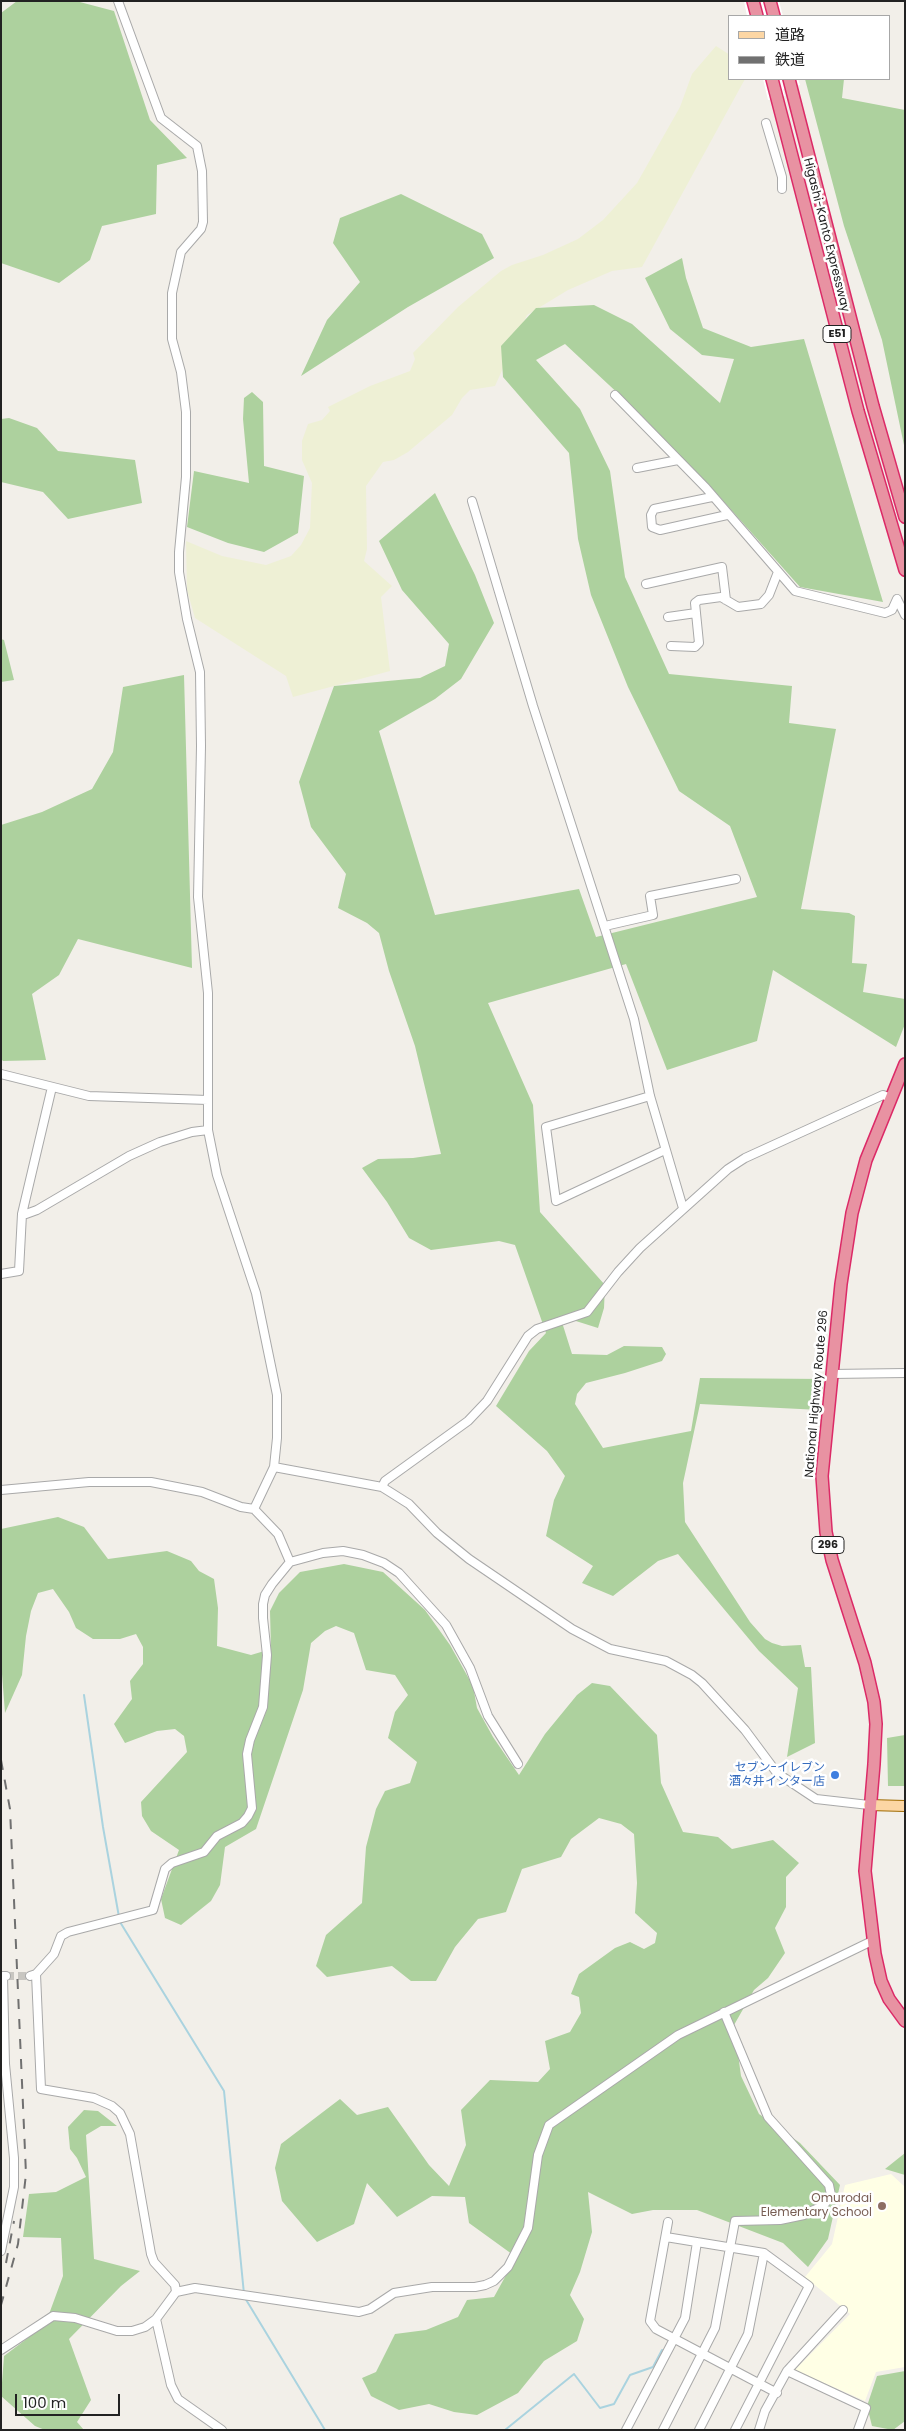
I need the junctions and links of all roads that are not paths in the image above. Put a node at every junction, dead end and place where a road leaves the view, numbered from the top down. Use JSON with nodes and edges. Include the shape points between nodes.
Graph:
{"nodes":[{"id":1,"x":118,"y":1,"type":"edge"},
{"id":2,"x":753,"y":1,"type":"edge"},
{"id":3,"x":770,"y":1,"type":"edge"},
{"id":4,"x":757,"y":15,"type":"edge"},
{"id":5,"x":774,"y":15,"type":"edge"},
{"id":6,"x":772,"y":80,"type":"edge"},
{"id":7,"x":790,"y":82,"type":"edge"},
{"id":8,"x":766,"y":123,"type":"dead end"},
{"id":9,"x":782,"y":189,"type":"dead end"},
{"id":10,"x":615,"y":395,"type":"dead end"},
{"id":11,"x":678,"y":460,"type":"junction"},
{"id":12,"x":637,"y":468,"type":"dead end"},
{"id":13,"x":712,"y":496,"type":"junction"},
{"id":14,"x":472,"y":501,"type":"dead end"},
{"id":15,"x":727,"y":515,"type":"junction"},
{"id":16,"x":905,"y":517,"type":"edge"},
{"id":17,"x":905,"y":570,"type":"edge"},
{"id":18,"x":778,"y":572,"type":"junction"},
{"id":19,"x":646,"y":584,"type":"dead end"},
{"id":20,"x":726,"y":600,"type":"junction"},
{"id":21,"x":696,"y":613,"type":"junction"},
{"id":22,"x":905,"y":615,"type":"edge"},
{"id":23,"x":668,"y":617,"type":"dead end"},
{"id":24,"x":671,"y":646,"type":"dead end"},
{"id":25,"x":736,"y":879,"type":"dead end"},
{"id":26,"x":605,"y":926,"type":"junction"},
{"id":27,"x":905,"y":1064,"type":"edge"},
{"id":28,"x":1,"y":1074,"type":"edge"},
{"id":29,"x":52,"y":1087,"type":"junction"},
{"id":30,"x":650,"y":1096,"type":"junction"},
{"id":31,"x":891,"y":1098,"type":"junction"},
{"id":32,"x":208,"y":1100,"type":"junction"},
{"id":33,"x":208,"y":1130,"type":"junction"},
{"id":34,"x":665,"y":1150,"type":"junction"},
{"id":35,"x":683,"y":1208,"type":"junction"},
{"id":36,"x":22,"y":1214,"type":"junction"},
{"id":37,"x":1,"y":1274,"type":"edge"},
{"id":38,"x":905,"y":1373,"type":"edge"},
{"id":39,"x":831,"y":1374,"type":"junction"},
{"id":40,"x":274,"y":1467,"type":"junction"},
{"id":41,"x":382,"y":1487,"type":"junction"},
{"id":42,"x":1,"y":1490,"type":"edge"},
{"id":43,"x":254,"y":1509,"type":"junction"},
{"id":44,"x":290,"y":1562,"type":"junction"},
{"id":45,"x":518,"y":1764,"type":"dead end"},
{"id":46,"x":869,"y":1805,"type":"junction"},
{"id":47,"x":905,"y":1806,"type":"edge"},
{"id":48,"x":874,"y":1940,"type":"junction"},
{"id":49,"x":6,"y":1976,"type":"dead end"},
{"id":50,"x":724,"y":2012,"type":"junction"},
{"id":51,"x":905,"y":2021,"type":"edge"},
{"id":52,"x":668,"y":2222,"type":"dead end"},
{"id":53,"x":666,"y":2236,"type":"junction"},
{"id":54,"x":697,"y":2242,"type":"junction"},
{"id":55,"x":730,"y":2248,"type":"junction"},
{"id":56,"x":1,"y":2250,"type":"edge"},
{"id":57,"x":764,"y":2253,"type":"junction"},
{"id":58,"x":176,"y":2292,"type":"junction"},
{"id":59,"x":842,"y":2310,"type":"dead end"},
{"id":60,"x":156,"y":2319,"type":"junction"},
{"id":61,"x":673,"y":2339,"type":"junction"},
{"id":62,"x":1,"y":2350,"type":"edge"},
{"id":63,"x":703,"y":2353,"type":"junction"},
{"id":64,"x":731,"y":2368,"type":"junction"},
{"id":65,"x":787,"y":2371,"type":"junction"},
{"id":66,"x":759,"y":2383,"type":"junction"},
{"id":67,"x":777,"y":2393,"type":"junction"},
{"id":68,"x":222,"y":2430,"type":"edge"},
{"id":69,"x":626,"y":2430,"type":"edge"},
{"id":70,"x":663,"y":2430,"type":"edge"},
{"id":71,"x":699,"y":2430,"type":"edge"},
{"id":72,"x":735,"y":2430,"type":"edge"},
{"id":73,"x":759,"y":2430,"type":"edge"},
{"id":74,"x":858,"y":2430,"type":"edge"}],
"edges":[{"from":1,"to":32,"type":"street","via":[[161,118],[197,146],[202,171],[203,222],[201,229],[181,252],[172,293],[172,339],[181,372],[186,412],[186,477],[179,565],[200,672],[198,897],[208,993]]},
{"from":2,"to":4,"type":"highway"},
{"from":3,"to":5,"type":"highway"},
{"from":6,"to":17,"type":"highway","name":"Higashi-Kanto Expressway","number":"E51","via":[[858,411]]},
{"from":7,"to":16,"type":"highway","name":"Higashi-Kanto Expressway","number":"E51","via":[[873,406]]},
{"from":8,"to":9,"type":"street","via":[[782,177]]},
{"from":10,"to":11,"type":"street"},
{"from":11,"to":12,"type":"street"},
{"from":11,"to":13,"type":"street"},
{"from":13,"to":15,"type":"street"},
{"from":13,"to":15,"type":"street","via":[[654,509],[652,527],[660,530]]},
{"from":14,"to":26,"type":"street","via":[[533,706]]},
{"from":15,"to":18,"type":"street"},
{"from":18,"to":20,"type":"street","via":[[769,595],[761,604],[738,607]]},
{"from":18,"to":22,"type":"street","via":[[800,593],[885,612],[892,610],[897,599]]},
{"from":19,"to":20,"type":"street","via":[[722,567]]},
{"from":20,"to":21,"type":"street","via":[[721,597],[699,600],[695,603]]},
{"from":21,"to":23,"type":"street"},
{"from":21,"to":24,"type":"street","via":[[699,643],[695,646]]},
{"from":25,"to":26,"type":"street","via":[[650,896],[653,915]]},
{"from":26,"to":30,"type":"street","via":[[634,1019]]},
{"from":27,"to":31,"type":"highway","name":"National Highway Route 296","number":"296"},
{"from":28,"to":29,"type":"street"},
{"from":29,"to":32,"type":"street","via":[[89,1096]]},
{"from":29,"to":36,"type":"street"},
{"from":30,"to":34,"type":"street"},
{"from":30,"to":34,"type":"street","via":[[546,1127],[556,1201]]},
{"from":31,"to":35,"type":"street","via":[[883,1095],[745,1158]]},
{"from":31,"to":39,"type":"highway","name":"National Highway Route 296","number":"296","via":[[866,1160],[852,1213]]},
{"from":32,"to":33,"type":"street"},
{"from":33,"to":36,"type":"street","via":[[160,1142],[122,1160],[37,1210]]},
{"from":33,"to":40,"type":"street","via":[[217,1175],[256,1293],[273,1374],[278,1416]]},
{"from":34,"to":35,"type":"street"},
{"from":35,"to":41,"type":"street","via":[[618,1272],[587,1312],[538,1329],[528,1336],[487,1400],[468,1422],[385,1481]]},
{"from":36,"to":37,"type":"street","via":[[19,1271]]},
{"from":38,"to":39,"type":"street"},
{"from":39,"to":46,"type":"highway","name":"National Highway Route 296","number":"296","via":[[822,1476],[825,1522],[832,1560],[866,1663],[874,1702],[876,1724]]},
{"from":40,"to":41,"type":"street"},
{"from":40,"to":43,"type":"street"},
{"from":41,"to":46,"type":"street","via":[[410,1504],[469,1559],[572,1629],[610,1648],[666,1661],[692,1675],[745,1730],[778,1773],[816,1799]]},
{"from":42,"to":43,"type":"street","via":[[89,1482],[151,1482],[202,1492]]},
{"from":43,"to":44,"type":"street","via":[[278,1534]]},
{"from":44,"to":45,"type":"street","via":[[323,1553],[343,1552],[363,1555],[399,1573],[446,1626],[470,1668],[488,1716]]},
{"from":44,"to":58,"type":"street","via":[[265,1595],[263,1618],[267,1655],[263,1707],[247,1754],[252,1808],[248,1816],[218,1836],[204,1852],[172,1863],[165,1869],[153,1910],[68,1932],[61,1936],[54,1954],[33,1975],[41,2089],[94,2098],[120,2113],[130,2134],[151,2254],[154,2262],[175,2285]]},
{"from":46,"to":47,"type":"main road"},
{"from":46,"to":48,"type":"highway","name":"National Highway Route 296","number":"296","via":[[866,1872]]},
{"from":48,"to":50,"type":"street"},
{"from":48,"to":51,"type":"highway","name":"National Highway Route 296","number":"296","via":[[881,1981]]},
{"from":49,"to":56,"type":"street","via":[[3,1976],[5,2064],[14,2187]]},
{"from":50,"to":55,"type":"street","via":[[768,2117],[829,2186],[831,2195],[824,2205],[804,2216],[735,2221]]},
{"from":50,"to":58,"type":"street","via":[[678,2035],[549,2125],[538,2156],[528,2228],[508,2267],[494,2281],[475,2287],[432,2287],[394,2293],[370,2309],[359,2312],[205,2289]]},
{"from":52,"to":53,"type":"street"},
{"from":53,"to":54,"type":"street"},
{"from":53,"to":61,"type":"street","via":[[650,2321],[656,2329]]},
{"from":54,"to":55,"type":"street"},
{"from":54,"to":61,"type":"street","via":[[684,2318]]},
{"from":55,"to":57,"type":"street"},
{"from":55,"to":63,"type":"street","via":[[715,2328]]},
{"from":57,"to":64,"type":"street","via":[[748,2334]]},
{"from":57,"to":66,"type":"street","via":[[809,2286]]},
{"from":58,"to":60,"type":"street"},
{"from":59,"to":65,"type":"street"},
{"from":60,"to":62,"type":"street","via":[[145,2327],[117,2331],[75,2318],[53,2316]]},
{"from":60,"to":68,"type":"street","via":[[171,2385],[178,2399]]},
{"from":61,"to":63,"type":"street"},
{"from":61,"to":69,"type":"street"},
{"from":63,"to":64,"type":"street"},
{"from":63,"to":70,"type":"street"},
{"from":64,"to":66,"type":"street"},
{"from":64,"to":71,"type":"street"},
{"from":65,"to":67,"type":"street"},
{"from":65,"to":74,"type":"street","via":[[866,2408]]},
{"from":66,"to":67,"type":"street"},
{"from":66,"to":72,"type":"street"},
{"from":67,"to":73,"type":"street","via":[[765,2411]]}]}
